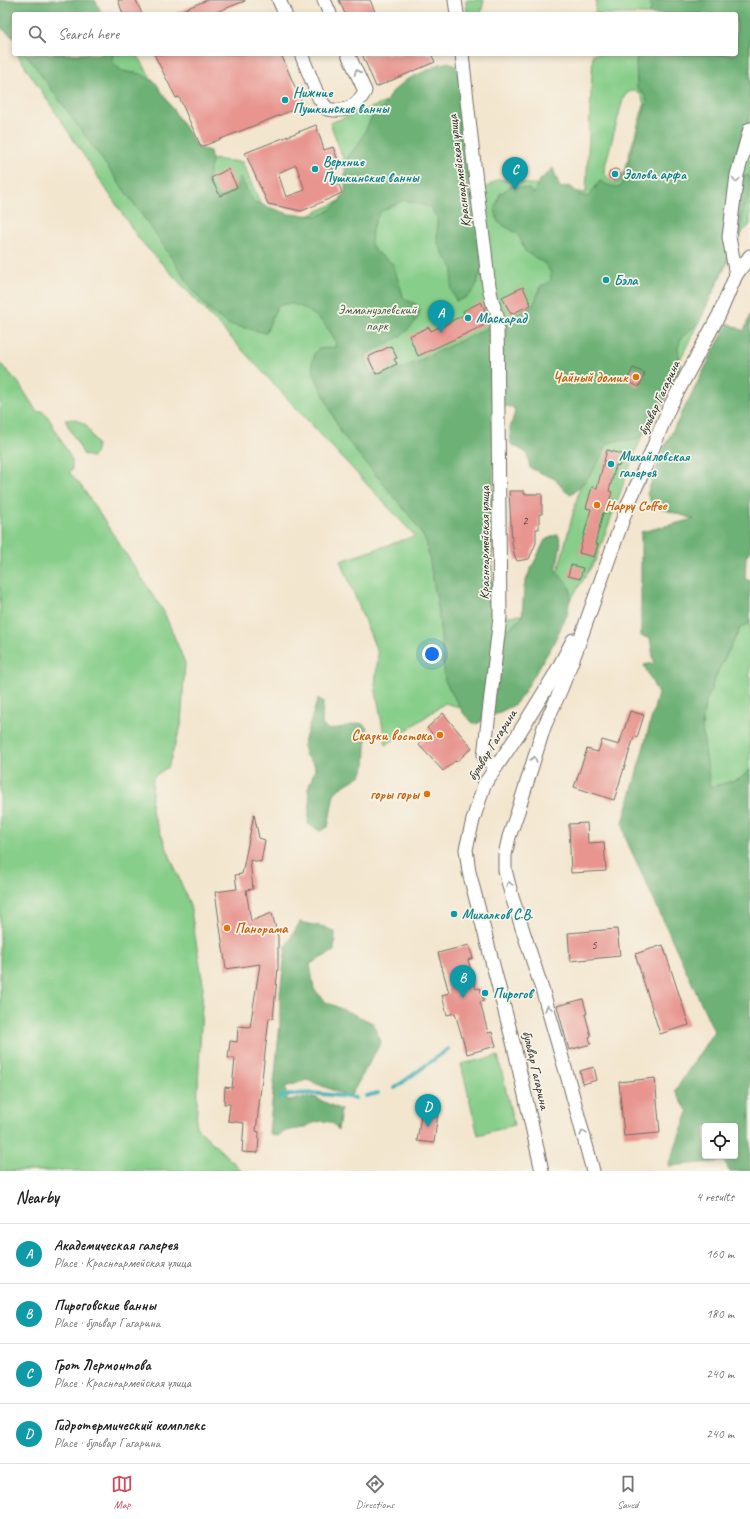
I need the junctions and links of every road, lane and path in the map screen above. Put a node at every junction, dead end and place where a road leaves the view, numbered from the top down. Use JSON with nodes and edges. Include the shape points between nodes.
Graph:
{"nodes":[{"id":1,"x":279,"y":0,"type":"edge"},
{"id":2,"x":324,"y":0,"type":"edge"},
{"id":3,"x":455,"y":0,"type":"edge"},
{"id":4,"x":284,"y":12,"type":"edge"},
{"id":5,"x":329,"y":12,"type":"edge"},
{"id":6,"x":457,"y":12,"type":"edge"},
{"id":7,"x":302,"y":56,"type":"edge"},
{"id":8,"x":349,"y":56,"type":"edge"},
{"id":9,"x":462,"y":56,"type":"edge"},
{"id":10,"x":750,"y":129,"type":"edge"},
{"id":11,"x":750,"y":256,"type":"edge"},
{"id":12,"x":736,"y":275,"type":"junction"},
{"id":13,"x":592,"y":605,"type":"junction"},
{"id":14,"x":496,"y":766,"type":"junction"},
{"id":15,"x":542,"y":1171,"type":"edge"},
{"id":16,"x":593,"y":1171,"type":"edge"}],
"edges":[{"from":1,"to":4,"type":"street"},
{"from":2,"to":5,"type":"street"},
{"from":3,"to":6,"type":"street"},
{"from":7,"to":8,"type":"street","one_way":true,"via":[[318,98],[327,109],[336,111],[354,106],[365,91]]},
{"from":9,"to":14,"type":"street","name":"Красноармейская улица","via":[[489,294],[496,311],[500,617],[484,756]]},
{"from":10,"to":12,"type":"street","one_way":true,"via":[[736,175],[729,237]]},
{"from":11,"to":12,"type":"street","name":"бульвар Гагарина"},
{"from":12,"to":13,"type":"street","name":"бульвар Гагарина","via":[[719,315],[669,408],[629,502]]},
{"from":13,"to":14,"type":"street","name":"бульвар Гагарина","via":[[554,676]]},
{"from":16,"to":13,"type":"street","name":"бульвар Гагарина","one_way":true,"via":[[554,1028],[505,870],[509,837],[544,727]]},
{"from":14,"to":15,"type":"street","name":"бульвар Гагарина","via":[[484,785],[466,849],[469,872],[514,1046]]}]}
